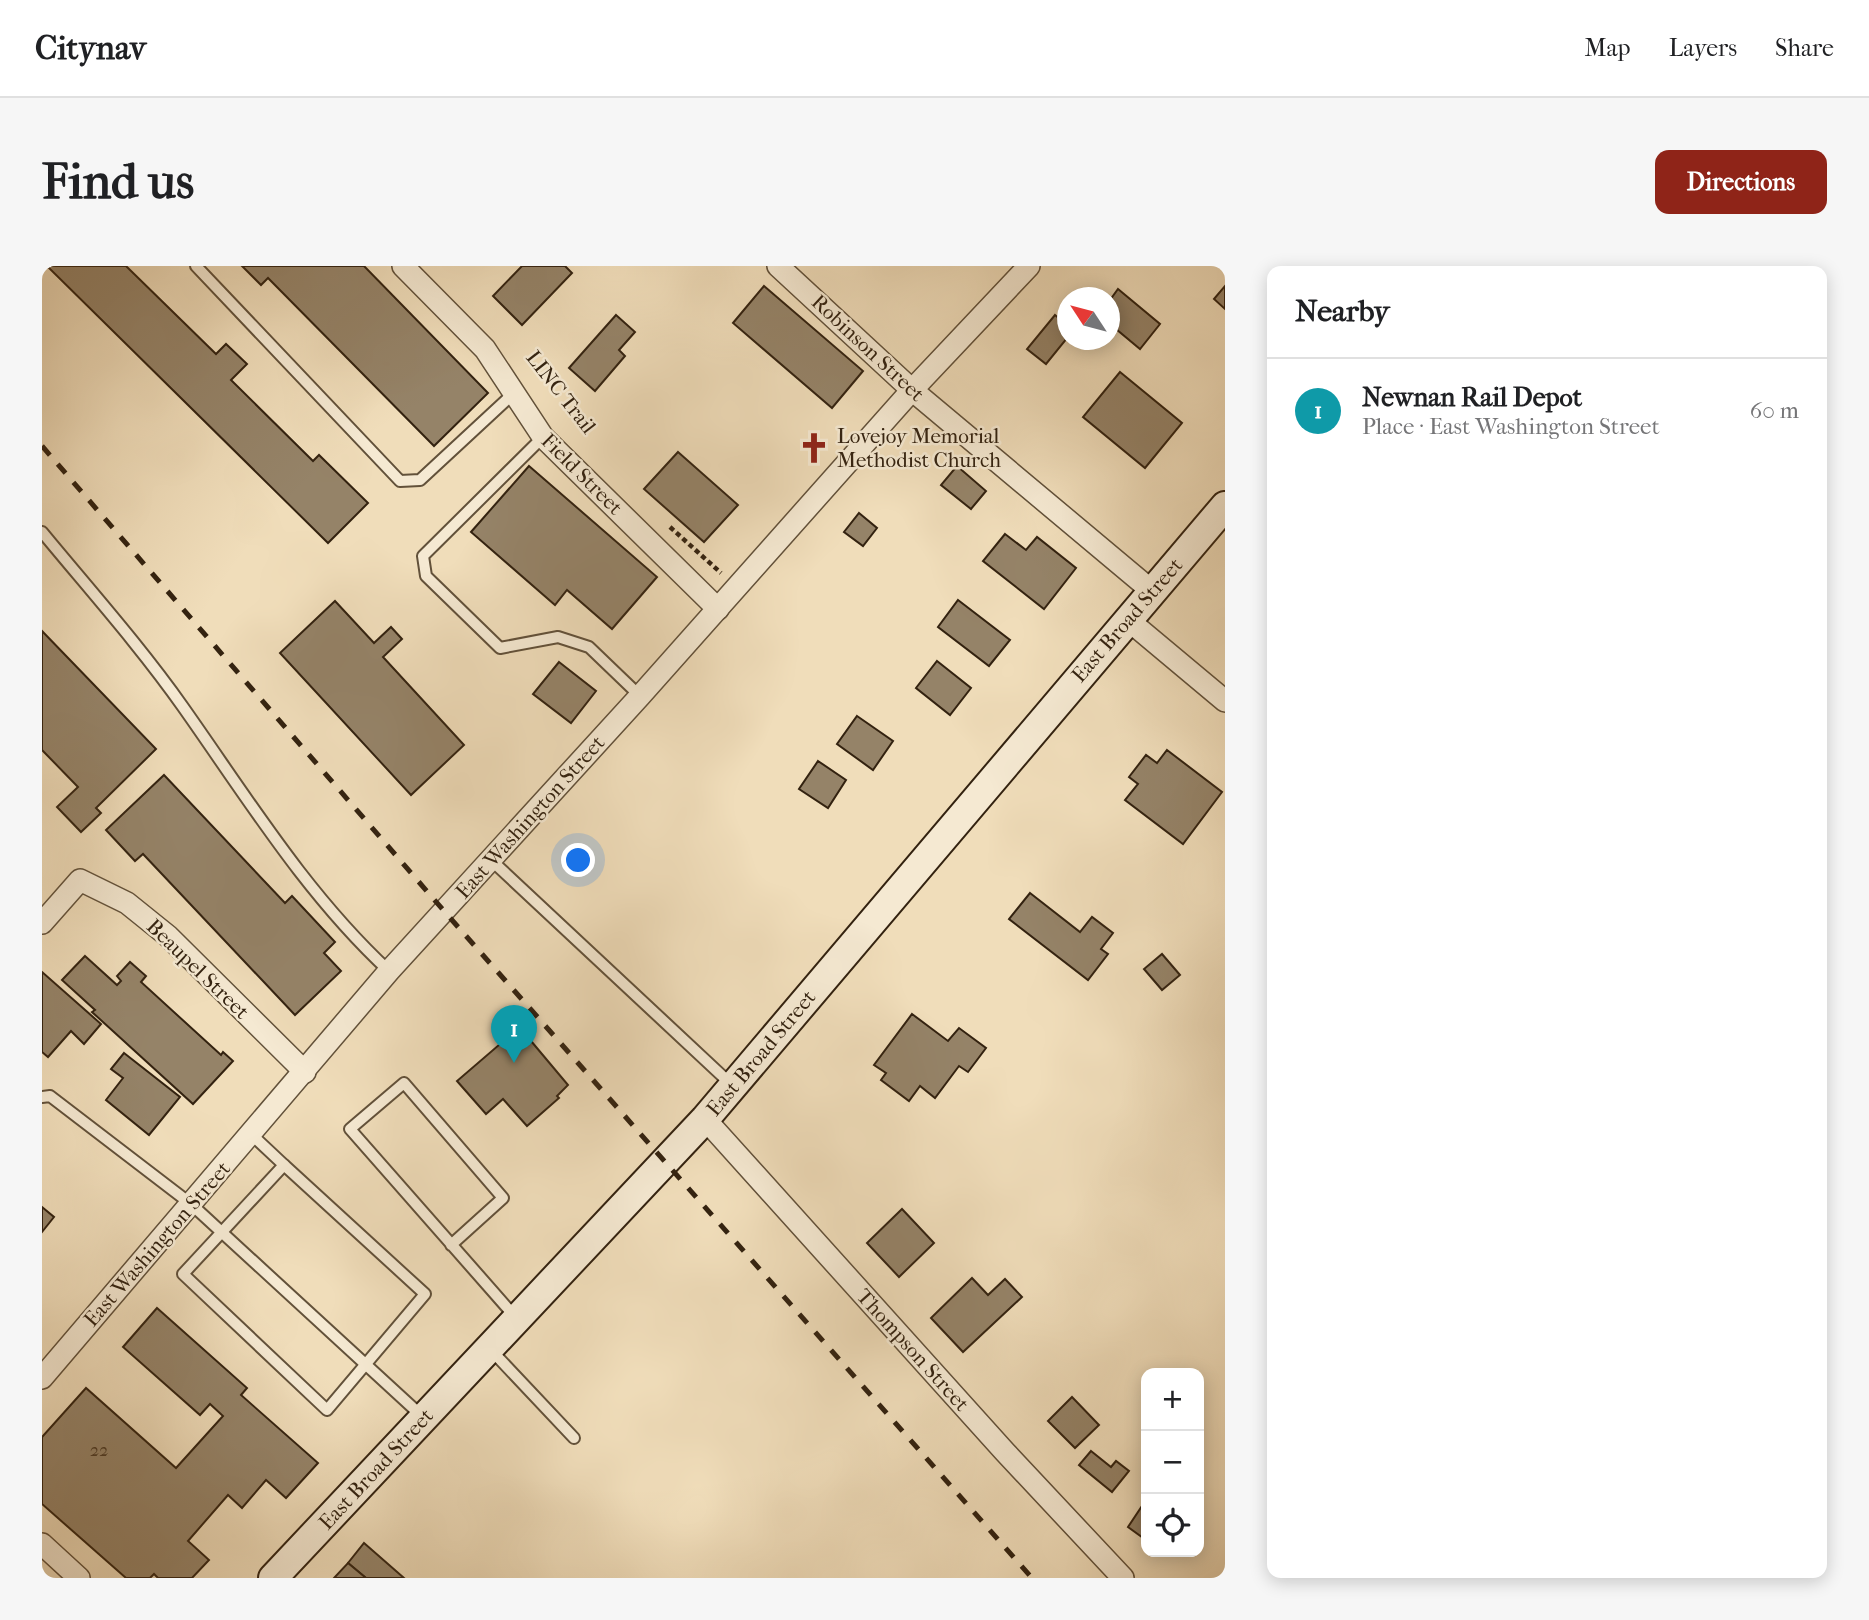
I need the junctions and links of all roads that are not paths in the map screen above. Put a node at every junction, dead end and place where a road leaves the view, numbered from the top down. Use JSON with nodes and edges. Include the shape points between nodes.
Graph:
{"nodes":[{"id":1,"x":196,"y":266,"type":"edge"},
{"id":2,"x":402,"y":266,"type":"edge"},
{"id":3,"x":778,"y":266,"type":"edge"},
{"id":4,"x":1029,"y":266,"type":"edge"},
{"id":5,"x":912,"y":390,"type":"junction"},
{"id":6,"x":515,"y":392,"type":"junction"},
{"id":7,"x":543,"y":437,"type":"junction"},
{"id":8,"x":1225,"y":506,"type":"edge"},
{"id":9,"x":42,"y":532,"type":"edge"},
{"id":10,"x":1152,"y":591,"type":"junction"},
{"id":11,"x":718,"y":609,"type":"junction"},
{"id":12,"x":1127,"y":619,"type":"junction"},
{"id":13,"x":640,"y":696,"type":"junction"},
{"id":14,"x":1225,"y":701,"type":"edge"},
{"id":15,"x":490,"y":859,"type":"junction"},
{"id":16,"x":42,"y":923,"type":"edge"},
{"id":17,"x":389,"y":971,"type":"junction"},
{"id":18,"x":305,"y":1072,"type":"junction"},
{"id":19,"x":733,"y":1086,"type":"junction"},
{"id":20,"x":42,"y":1097,"type":"edge"},
{"id":21,"x":705,"y":1118,"type":"junction"},
{"id":22,"x":251,"y":1135,"type":"junction"},
{"id":23,"x":284,"y":1165,"type":"junction"},
{"id":24,"x":191,"y":1204,"type":"junction"},
{"id":25,"x":221,"y":1232,"type":"junction"},
{"id":26,"x":452,"y":1245,"type":"junction"},
{"id":27,"x":517,"y":1319,"type":"junction"},
{"id":28,"x":489,"y":1348,"type":"junction"},
{"id":29,"x":367,"y":1365,"type":"junction"},
{"id":30,"x":42,"y":1378,"type":"edge"},
{"id":31,"x":424,"y":1418,"type":"junction"},
{"id":32,"x":574,"y":1438,"type":"dead end"},
{"id":33,"x":42,"y":1544,"type":"edge"},
{"id":34,"x":79,"y":1578,"type":"edge"},
{"id":35,"x":273,"y":1578,"type":"edge"},
{"id":36,"x":1123,"y":1578,"type":"edge"}],
"edges":[{"from":1,"to":6,"type":"lane","via":[[400,481],[420,480]]},
{"from":2,"to":6,"type":"street","name":"Field Street","via":[[485,349]]},
{"from":3,"to":5,"type":"street","name":"Robinson Street"},
{"from":4,"to":5,"type":"street","name":"East Washington Street"},
{"from":5,"to":10,"type":"street","name":"Robinson Street"},
{"from":5,"to":11,"type":"street","name":"East Washington Street"},
{"from":6,"to":7,"type":"street","name":"Field Street"},
{"from":7,"to":11,"type":"street","name":"Field Street"},
{"from":7,"to":13,"type":"lane","via":[[423,556],[426,576],[500,649],[558,637],[589,647]]},
{"from":8,"to":10,"type":"street","name":"East Broad Street"},
{"from":9,"to":17,"type":"lane","via":[[181,705],[252,811],[347,932]]},
{"from":10,"to":12,"type":"street","name":"East Broad Street"},
{"from":11,"to":13,"type":"street","name":"East Washington Street"},
{"from":12,"to":14,"type":"street"},
{"from":12,"to":19,"type":"street","name":"East Broad Street"},
{"from":13,"to":15,"type":"street","name":"East Washington Street"},
{"from":15,"to":17,"type":"street","name":"East Washington Street"},
{"from":15,"to":19,"type":"lane"},
{"from":16,"to":18,"type":"street","name":"Beaupel Street","via":[[80,880],[127,902],[168,936]]},
{"from":17,"to":18,"type":"street","name":"East Washington Street"},
{"from":18,"to":22,"type":"street","name":"East Washington Street"},
{"from":19,"to":21,"type":"street","name":"East Broad Street"},
{"from":20,"to":24,"type":"lane","via":[[50,1096]]},
{"from":21,"to":27,"type":"street","name":"East Broad Street"},
{"from":21,"to":36,"type":"street","name":"Thompson Street"},
{"from":22,"to":23,"type":"lane"},
{"from":22,"to":24,"type":"street","name":"East Washington Street"},
{"from":23,"to":25,"type":"lane"},
{"from":23,"to":29,"type":"lane","via":[[425,1294]]},
{"from":24,"to":25,"type":"lane"},
{"from":24,"to":30,"type":"street","name":"East Washington Street"},
{"from":25,"to":29,"type":"lane"},
{"from":25,"to":29,"type":"lane","via":[[183,1274],[327,1409]]},
{"from":26,"to":26,"type":"lane","via":[[350,1129],[404,1083],[503,1198]]},
{"from":26,"to":27,"type":"lane"},
{"from":27,"to":28,"type":"street","name":"East Broad Street"},
{"from":28,"to":31,"type":"street","name":"East Broad Street"},
{"from":28,"to":32,"type":"lane"},
{"from":29,"to":31,"type":"lane"},
{"from":31,"to":35,"type":"street","name":"East Broad Street"},
{"from":33,"to":34,"type":"street"}]}
